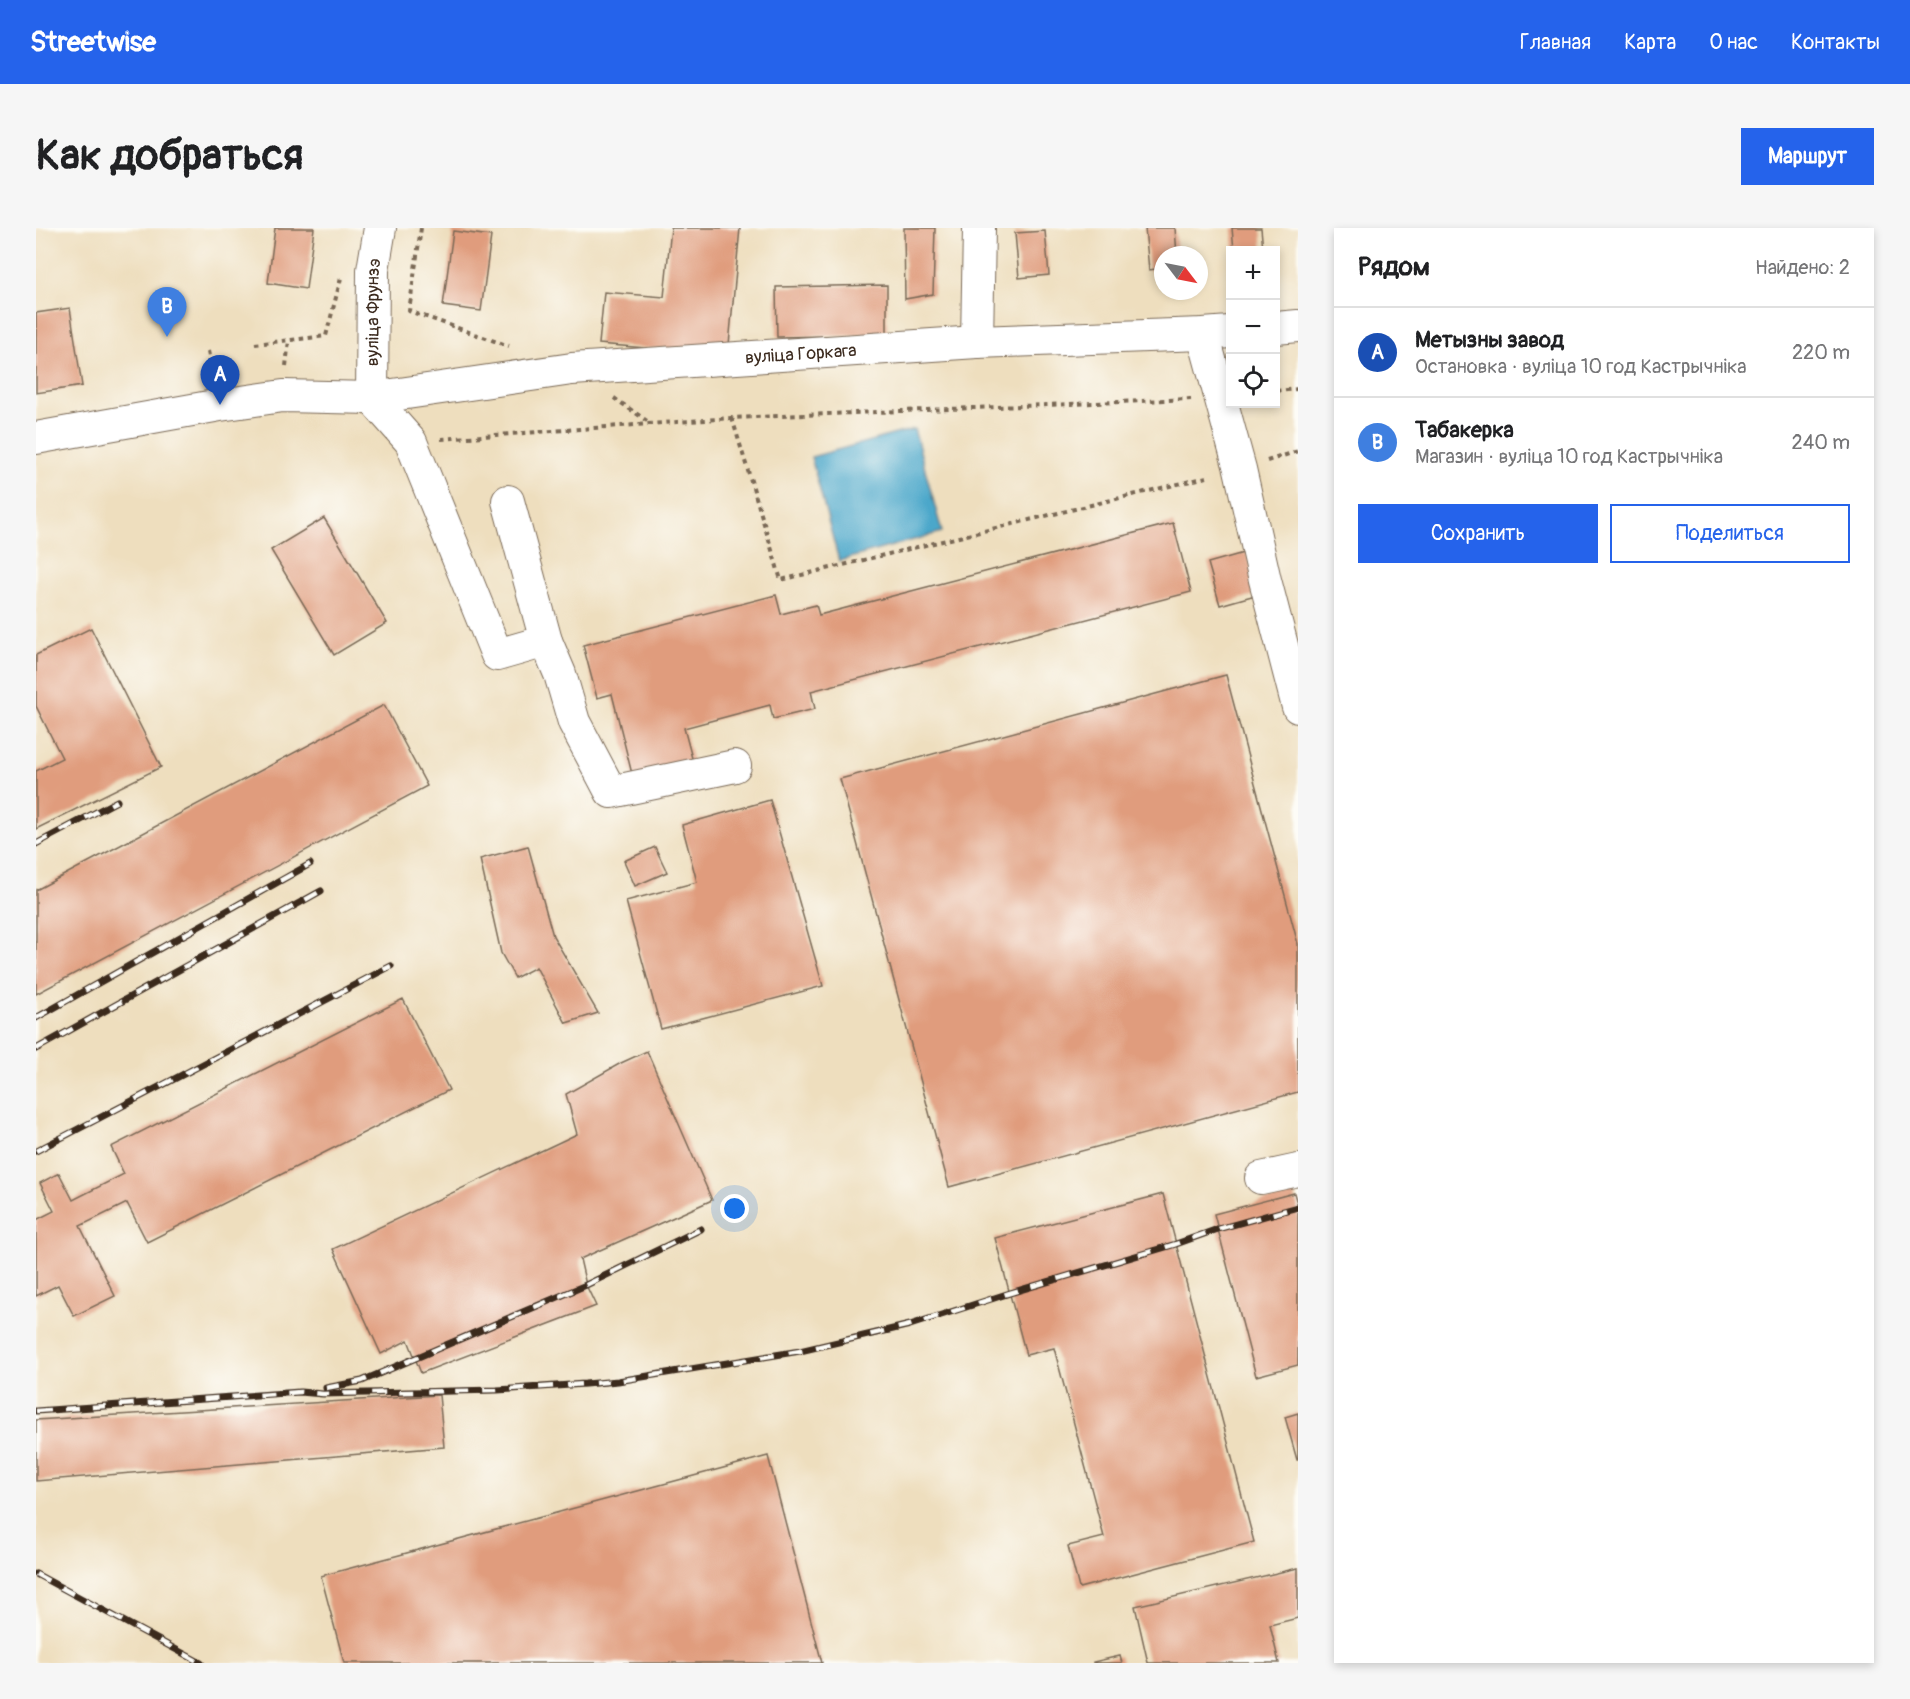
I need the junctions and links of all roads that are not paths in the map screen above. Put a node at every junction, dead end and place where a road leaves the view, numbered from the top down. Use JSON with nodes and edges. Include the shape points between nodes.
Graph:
{"nodes":[{"id":1,"x":380,"y":228,"type":"edge"},
{"id":2,"x":979,"y":228,"type":"edge"},
{"id":3,"x":1298,"y":326,"type":"edge"},
{"id":4,"x":1280,"y":328,"type":"edge"},
{"id":5,"x":1217,"y":333,"type":"edge"},
{"id":6,"x":977,"y":342,"type":"junction"},
{"id":7,"x":372,"y":398,"type":"junction"},
{"id":8,"x":36,"y":438,"type":"edge"},
{"id":9,"x":508,"y":501,"type":"dead end"},
{"id":10,"x":546,"y":641,"type":"junction"},
{"id":11,"x":1298,"y":707,"type":"edge"},
{"id":12,"x":735,"y":766,"type":"dead end"},
{"id":13,"x":1298,"y":1170,"type":"edge"},
{"id":14,"x":1261,"y":1178,"type":"dead end"}],
"edges":[{"from":1,"to":7,"type":"street","name":"вуліца Фрунзэ","via":[[374,270]]},
{"from":2,"to":6,"type":"street"},
{"from":3,"to":4,"type":"street"},
{"from":5,"to":6,"type":"street","name":"вуліца Горкага"},
{"from":5,"to":11,"type":"street","via":[[1220,398]]},
{"from":6,"to":7,"type":"street","name":"вуліца Горкага","via":[[572,369]]},
{"from":7,"to":8,"type":"street","name":"вуліца Горкага","via":[[283,396]]},
{"from":7,"to":10,"type":"street","via":[[411,442],[497,655]]},
{"from":9,"to":10,"type":"street"},
{"from":10,"to":12,"type":"street","via":[[574,722],[611,792]]},
{"from":13,"to":14,"type":"street"}]}
